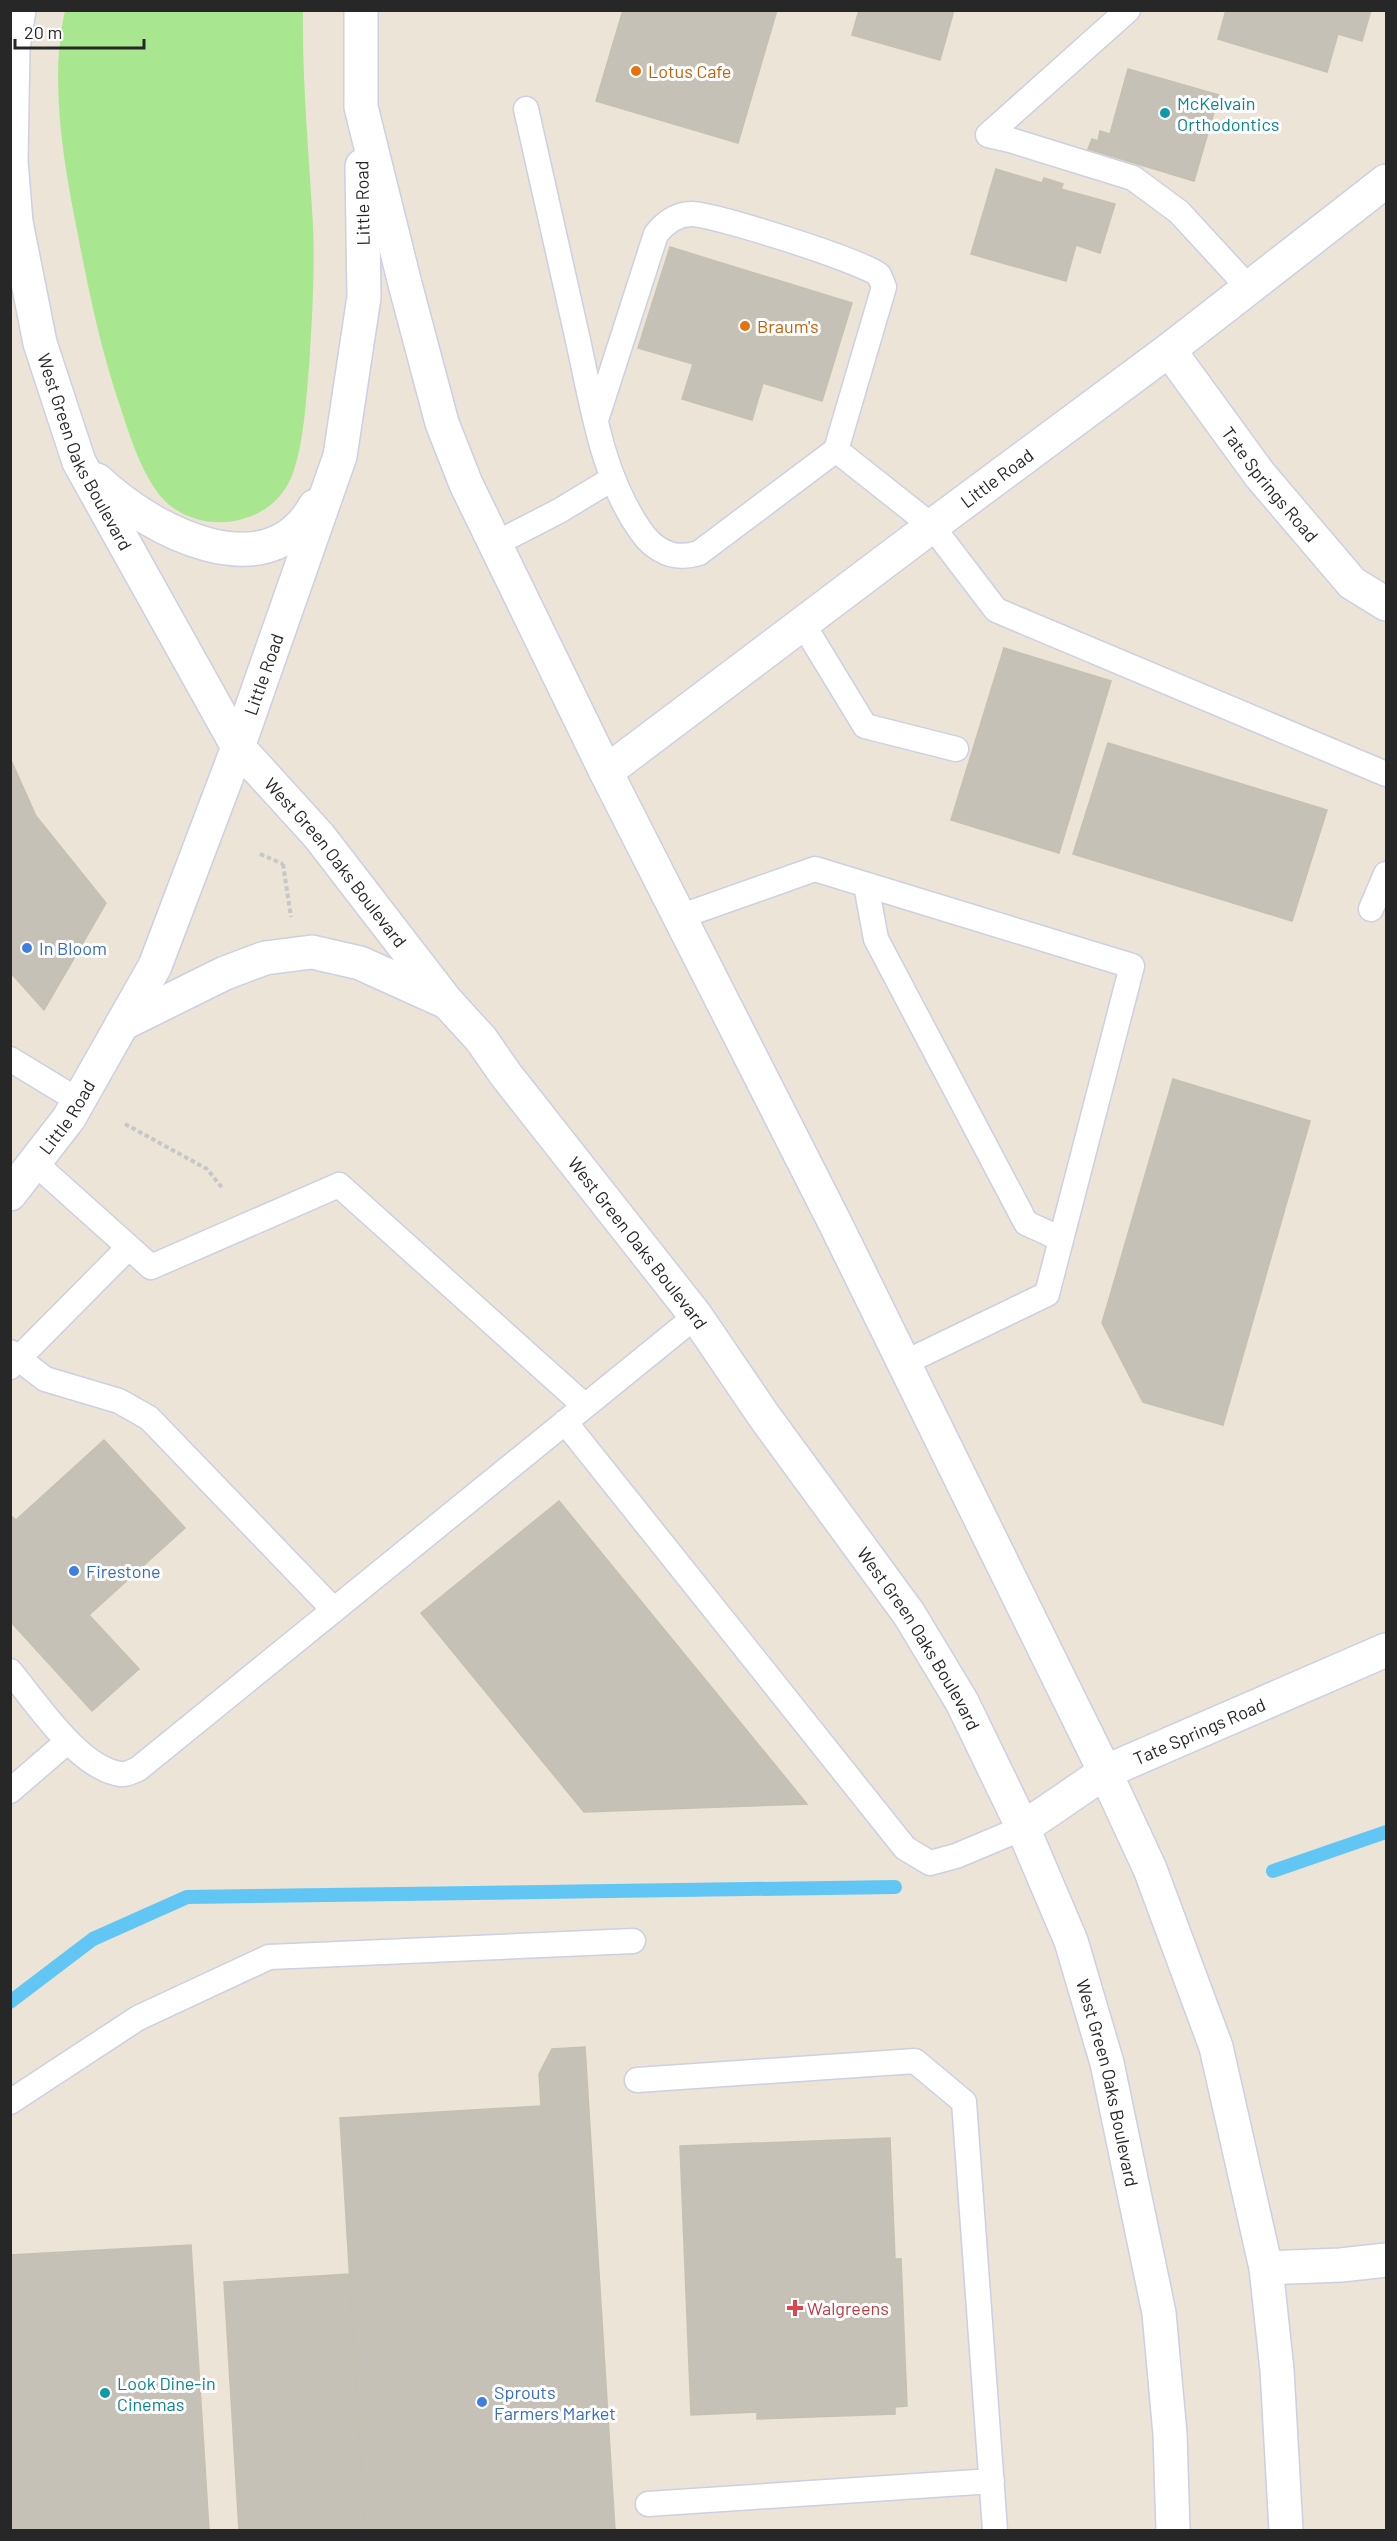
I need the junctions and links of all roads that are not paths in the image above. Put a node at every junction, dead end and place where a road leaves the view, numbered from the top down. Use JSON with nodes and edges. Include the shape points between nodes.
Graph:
{"nodes":[{"id":1,"x":19,"y":10,"type":"edge"},
{"id":2,"x":361,"y":10,"type":"edge"},
{"id":3,"x":1128,"y":10,"type":"edge"},
{"id":4,"x":361,"y":107,"type":"junction"},
{"id":5,"x":525,"y":109,"type":"dead end"},
{"id":6,"x":1386,"y":181,"type":"edge"},
{"id":7,"x":1249,"y":288,"type":"junction"},
{"id":8,"x":1169,"y":350,"type":"junction"},
{"id":9,"x":596,"y":420,"type":"junction"},
{"id":10,"x":836,"y":450,"type":"junction"},
{"id":11,"x":340,"y":456,"type":"junction"},
{"id":12,"x":79,"y":462,"type":"junction"},
{"id":13,"x":612,"y":479,"type":"junction"},
{"id":14,"x":932,"y":526,"type":"junction"},
{"id":15,"x":495,"y":544,"type":"junction"},
{"id":16,"x":1386,"y":604,"type":"edge"},
{"id":17,"x":803,"y":624,"type":"junction"},
{"id":18,"x":238,"y":747,"type":"junction"},
{"id":19,"x":956,"y":749,"type":"dead end"},
{"id":20,"x":606,"y":772,"type":"junction"},
{"id":21,"x":1386,"y":774,"type":"edge"},
{"id":22,"x":1386,"y":874,"type":"edge"},
{"id":23,"x":866,"y":885,"type":"junction"},
{"id":24,"x":1371,"y":909,"type":"dead end"},
{"id":25,"x":679,"y":917,"type":"junction"},
{"id":26,"x":447,"y":1002,"type":"junction"},
{"id":27,"x":122,"y":1024,"type":"junction"},
{"id":28,"x":10,"y":1059,"type":"edge"},
{"id":29,"x":79,"y":1101,"type":"junction"},
{"id":30,"x":35,"y":1163,"type":"junction"},
{"id":31,"x":10,"y":1194,"type":"edge"},
{"id":32,"x":1061,"y":1239,"type":"junction"},
{"id":33,"x":129,"y":1247,"type":"junction"},
{"id":34,"x":696,"y":1316,"type":"junction"},
{"id":35,"x":13,"y":1359,"type":"edge"},
{"id":36,"x":904,"y":1362,"type":"junction"},
{"id":37,"x":585,"y":1406,"type":"junction"},
{"id":38,"x":565,"y":1422,"type":"junction"},
{"id":39,"x":334,"y":1610,"type":"junction"},
{"id":40,"x":1386,"y":1650,"type":"edge"},
{"id":41,"x":10,"y":1671,"type":"edge"},
{"id":42,"x":68,"y":1741,"type":"junction"},
{"id":43,"x":1105,"y":1772,"type":"junction"},
{"id":44,"x":10,"y":1791,"type":"edge"},
{"id":45,"x":1023,"y":1828,"type":"junction"},
{"id":46,"x":633,"y":1941,"type":"dead end"},
{"id":47,"x":637,"y":2080,"type":"dead end"},
{"id":48,"x":10,"y":2102,"type":"edge"},
{"id":49,"x":1386,"y":2260,"type":"edge"},
{"id":50,"x":1266,"y":2268,"type":"junction"},
{"id":51,"x":992,"y":2481,"type":"junction"},
{"id":52,"x":648,"y":2504,"type":"dead end"},
{"id":53,"x":995,"y":2530,"type":"edge"},
{"id":54,"x":1173,"y":2530,"type":"edge"},
{"id":55,"x":1286,"y":2530,"type":"edge"}],
"edges":[{"from":1,"to":12,"type":"main road","name":"West Green Oaks Boulevard","via":[[13,48],[11,161],[16,222],[40,343]]},
{"from":2,"to":4,"type":"main road"},
{"from":3,"to":7,"type":"lane","via":[[988,135],[1132,178],[1179,212]]},
{"from":4,"to":11,"type":"main road","name":"Little Road","via":[[364,297]]},
{"from":4,"to":15,"type":"main road","via":[[442,423]]},
{"from":5,"to":9,"type":"lane"},
{"from":6,"to":7,"type":"main road","name":"Little Road"},
{"from":7,"to":8,"type":"main road","name":"Little Road"},
{"from":8,"to":14,"type":"main road","name":"Little Road"},
{"from":8,"to":16,"type":"main road","name":"Tate Springs Road","via":[[1260,475],[1352,583]]},
{"from":9,"to":10,"type":"lane","via":[[656,234],[670,221],[694,214],[856,263],[879,275],[884,287]]},
{"from":9,"to":13,"type":"lane"},
{"from":10,"to":13,"type":"lane","via":[[707,547],[689,556],[662,551],[646,538]]},
{"from":10,"to":14,"type":"lane"},
{"from":11,"to":12,"type":"main road","via":[[313,510],[296,532],[272,545],[232,548],[201,544],[146,518],[122,503]]},
{"from":11,"to":18,"type":"main road","name":"Little Road"},
{"from":12,"to":18,"type":"main road","name":"West Green Oaks Boulevard"},
{"from":13,"to":15,"type":"lane"},
{"from":14,"to":17,"type":"main road","name":"Little Road"},
{"from":14,"to":21,"type":"lane","via":[[996,610]]},
{"from":15,"to":20,"type":"main road"},
{"from":17,"to":19,"type":"lane","via":[[865,726]]},
{"from":17,"to":20,"type":"main road","name":"Little Road"},
{"from":18,"to":26,"type":"main road","name":"West Green Oaks Boulevard","via":[[319,836]]},
{"from":18,"to":27,"type":"main road","name":"Little Road","via":[[155,966]]},
{"from":20,"to":25,"type":"main road"},
{"from":22,"to":24,"type":"lane"},
{"from":23,"to":25,"type":"lane","via":[[815,869]]},
{"from":23,"to":32,"type":"lane","via":[[876,939],[1026,1223]]},
{"from":23,"to":32,"type":"lane","via":[[1132,966]]},
{"from":25,"to":36,"type":"main road"},
{"from":26,"to":27,"type":"main road","via":[[360,963],[312,952],[265,958],[225,973]]},
{"from":26,"to":34,"type":"main road","name":"West Green Oaks Boulevard","via":[[481,1039]]},
{"from":27,"to":29,"type":"main road","name":"Little Road"},
{"from":28,"to":29,"type":"lane"},
{"from":29,"to":30,"type":"main road","name":"Little Road"},
{"from":30,"to":31,"type":"main road","name":"Little Road"},
{"from":30,"to":33,"type":"lane"},
{"from":32,"to":36,"type":"lane","via":[[1047,1294]]},
{"from":33,"to":35,"type":"lane"},
{"from":33,"to":37,"type":"lane","via":[[151,1266],[339,1185]]},
{"from":34,"to":37,"type":"lane"},
{"from":34,"to":45,"type":"main road","name":"West Green Oaks Boulevard","via":[[909,1614],[962,1702]]},
{"from":35,"to":39,"type":"lane","via":[[45,1379],[119,1401],[149,1418]]},
{"from":36,"to":43,"type":"main road"},
{"from":37,"to":38,"type":"lane"},
{"from":38,"to":39,"type":"lane"},
{"from":38,"to":45,"type":"lane","via":[[905,1848],[930,1863]]},
{"from":39,"to":42,"type":"lane","via":[[138,1769],[123,1775],[98,1767]]},
{"from":40,"to":43,"type":"main road","name":"Tate Springs Road"},
{"from":41,"to":42,"type":"lane"},
{"from":42,"to":44,"type":"lane"},
{"from":43,"to":45,"type":"main road","name":"Tate Springs Road"},
{"from":43,"to":50,"type":"main road","via":[[1150,1869],[1216,2047]]},
{"from":45,"to":54,"type":"main road","name":"West Green Oaks Boulevard","via":[[1071,1941],[1107,2063],[1159,2313],[1170,2434]]},
{"from":46,"to":48,"type":"lane","via":[[269,1958],[138,2018]]},
{"from":47,"to":51,"type":"lane","via":[[915,2061],[964,2102]]},
{"from":49,"to":50,"type":"main road"},
{"from":50,"to":55,"type":"main road","via":[[1277,2370]]},
{"from":51,"to":52,"type":"lane"},
{"from":51,"to":53,"type":"lane"}]}
